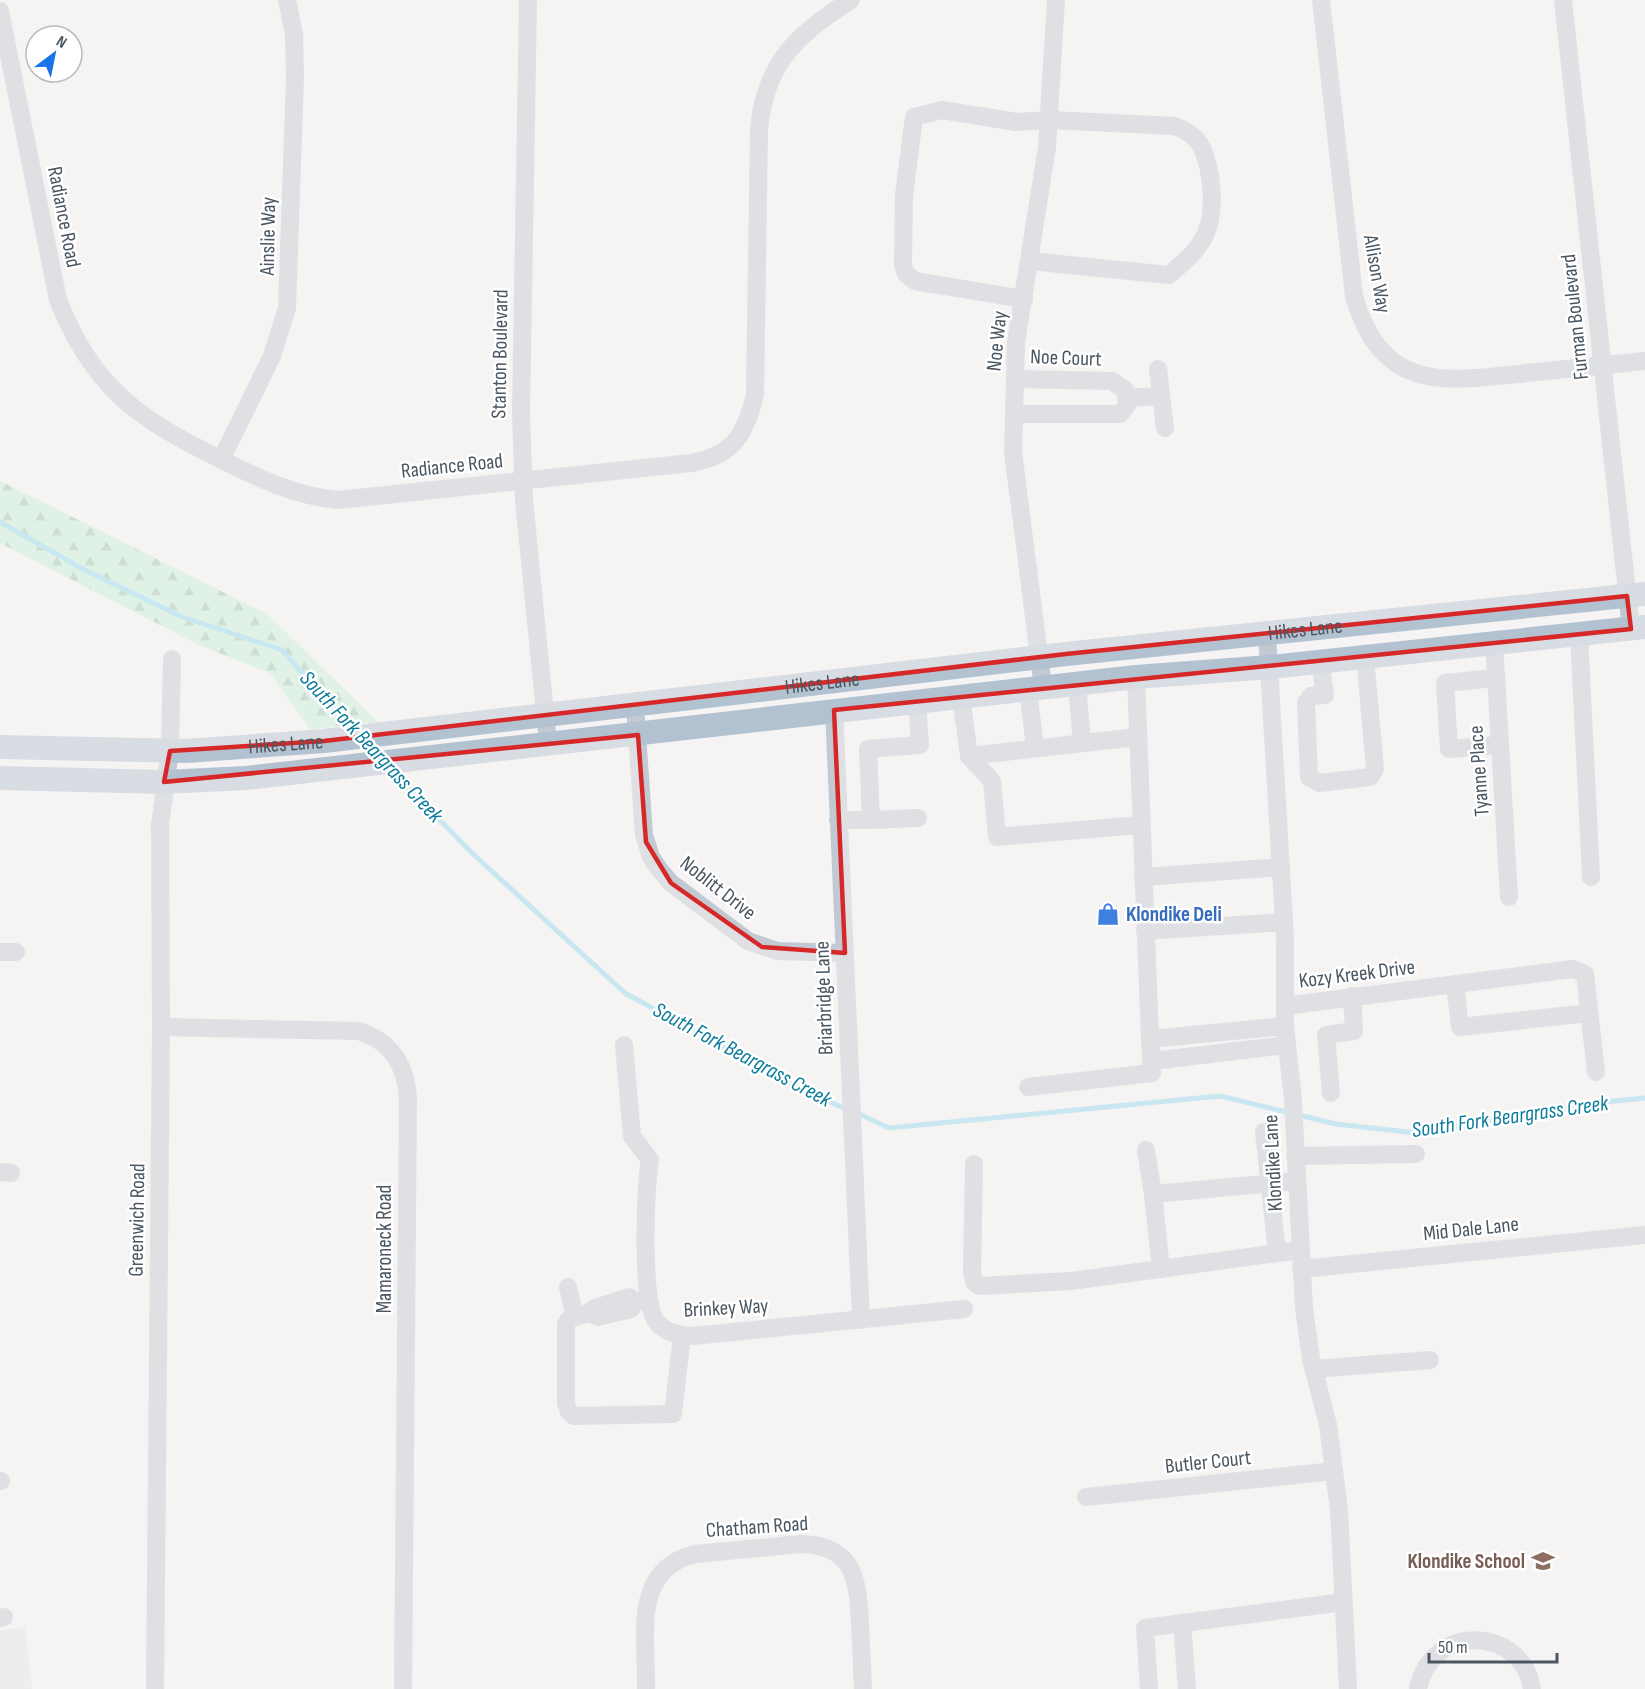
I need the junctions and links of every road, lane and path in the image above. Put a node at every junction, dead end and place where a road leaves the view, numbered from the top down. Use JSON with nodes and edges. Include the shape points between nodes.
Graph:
{"nodes":[{"id":1,"x":287,"y":0,"type":"edge"},
{"id":2,"x":528,"y":0,"type":"edge"},
{"id":3,"x":851,"y":0,"type":"edge"},
{"id":4,"x":1056,"y":0,"type":"edge"},
{"id":5,"x":1321,"y":0,"type":"edge"},
{"id":6,"x":1563,"y":0,"type":"edge"},
{"id":7,"x":0,"y":11,"type":"edge"},
{"id":8,"x":1050,"y":120,"type":"junction"},
{"id":9,"x":1030,"y":261,"type":"junction"},
{"id":10,"x":1024,"y":299,"type":"junction"},
{"id":11,"x":1645,"y":361,"type":"edge"},
{"id":12,"x":1603,"y":365,"type":"junction"},
{"id":13,"x":1158,"y":369,"type":"dead end"},
{"id":14,"x":1015,"y":379,"type":"junction"},
{"id":15,"x":1161,"y":396,"type":"junction"},
{"id":16,"x":1126,"y":398,"type":"junction"},
{"id":17,"x":1014,"y":414,"type":"junction"},
{"id":18,"x":1165,"y":428,"type":"dead end"},
{"id":19,"x":221,"y":460,"type":"junction"},
{"id":20,"x":523,"y":481,"type":"junction"},
{"id":21,"x":1636,"y":595,"type":"edge"},
{"id":22,"x":1638,"y":628,"type":"edge"},
{"id":23,"x":1268,"y":633,"type":"junction"},
{"id":24,"x":1579,"y":633,"type":"junction"},
{"id":25,"x":1494,"y":642,"type":"junction"},
{"id":26,"x":1365,"y":656,"type":"junction"},
{"id":27,"x":1039,"y":657,"type":"junction"},
{"id":28,"x":172,"y":658,"type":"dead end"},
{"id":29,"x":1320,"y":661,"type":"junction"},
{"id":30,"x":1270,"y":666,"type":"junction"},
{"id":31,"x":1136,"y":677,"type":"junction"},
{"id":32,"x":1495,"y":678,"type":"junction"},
{"id":33,"x":1077,"y":684,"type":"junction"},
{"id":34,"x":1035,"y":688,"type":"junction"},
{"id":35,"x":962,"y":696,"type":"junction"},
{"id":36,"x":916,"y":701,"type":"junction"},
{"id":37,"x":635,"y":705,"type":"junction"},
{"id":38,"x":834,"y":710,"type":"junction"},
{"id":39,"x":545,"y":715,"type":"junction"},
{"id":40,"x":638,"y":735,"type":"junction"},
{"id":41,"x":1137,"y":737,"type":"junction"},
{"id":42,"x":1082,"y":742,"type":"junction"},
{"id":43,"x":548,"y":743,"type":"junction"},
{"id":44,"x":1500,"y":745,"type":"junction"},
{"id":45,"x":0,"y":747,"type":"edge"},
{"id":46,"x":1035,"y":747,"type":"junction"},
{"id":47,"x":170,"y":751,"type":"junction"},
{"id":48,"x":969,"y":756,"type":"junction"},
{"id":49,"x":1307,"y":763,"type":"junction"},
{"id":50,"x":1275,"y":767,"type":"junction"},
{"id":51,"x":0,"y":778,"type":"edge"},
{"id":52,"x":164,"y":782,"type":"junction"},
{"id":53,"x":918,"y":818,"type":"dead end"},
{"id":54,"x":838,"y":820,"type":"junction"},
{"id":55,"x":871,"y":820,"type":"junction"},
{"id":56,"x":1140,"y":825,"type":"junction"},
{"id":57,"x":1281,"y":867,"type":"junction"},
{"id":58,"x":1143,"y":877,"type":"junction"},
{"id":59,"x":1591,"y":877,"type":"dead end"},
{"id":60,"x":1509,"y":897,"type":"dead end"},
{"id":61,"x":1284,"y":922,"type":"junction"},
{"id":62,"x":1145,"y":931,"type":"junction"},
{"id":63,"x":845,"y":953,"type":"junction"},
{"id":64,"x":1455,"y":984,"type":"junction"},
{"id":65,"x":1352,"y":996,"type":"junction"},
{"id":66,"x":1286,"y":1006,"type":"junction"},
{"id":67,"x":1589,"y":1013,"type":"junction"},
{"id":68,"x":161,"y":1027,"type":"junction"},
{"id":69,"x":1286,"y":1036,"type":"junction"},
{"id":70,"x":1150,"y":1039,"type":"junction"},
{"id":71,"x":624,"y":1045,"type":"dead end"},
{"id":72,"x":1152,"y":1061,"type":"junction"},
{"id":73,"x":1596,"y":1072,"type":"dead end"},
{"id":74,"x":1028,"y":1087,"type":"dead end"},
{"id":75,"x":1331,"y":1093,"type":"dead end"},
{"id":76,"x":1264,"y":1132,"type":"dead end"},
{"id":77,"x":1146,"y":1150,"type":"dead end"},
{"id":78,"x":1416,"y":1154,"type":"dead end"},
{"id":79,"x":1295,"y":1156,"type":"junction"},
{"id":80,"x":974,"y":1164,"type":"dead end"},
{"id":81,"x":1296,"y":1181,"type":"junction"},
{"id":82,"x":1269,"y":1183,"type":"junction"},
{"id":83,"x":1153,"y":1194,"type":"junction"},
{"id":84,"x":1645,"y":1235,"type":"edge"},
{"id":85,"x":1300,"y":1250,"type":"junction"},
{"id":86,"x":1277,"y":1253,"type":"junction"},
{"id":87,"x":1161,"y":1269,"type":"junction"},
{"id":88,"x":1301,"y":1269,"type":"junction"},
{"id":89,"x":568,"y":1287,"type":"dead end"},
{"id":90,"x":642,"y":1301,"type":"junction"},
{"id":91,"x":964,"y":1309,"type":"dead end"},
{"id":92,"x":582,"y":1315,"type":"junction"},
{"id":93,"x":861,"y":1320,"type":"junction"},
{"id":94,"x":682,"y":1335,"type":"junction"},
{"id":95,"x":1430,"y":1360,"type":"dead end"},
{"id":96,"x":1314,"y":1369,"type":"junction"},
{"id":97,"x":1334,"y":1471,"type":"junction"},
{"id":98,"x":1086,"y":1497,"type":"dead end"},
{"id":99,"x":1344,"y":1602,"type":"junction"},
{"id":100,"x":1182,"y":1623,"type":"junction"},
{"id":101,"x":155,"y":1689,"type":"edge"},
{"id":102,"x":403,"y":1689,"type":"edge"},
{"id":103,"x":646,"y":1689,"type":"edge"},
{"id":104,"x":863,"y":1689,"type":"edge"},
{"id":105,"x":1149,"y":1689,"type":"edge"},
{"id":106,"x":1187,"y":1689,"type":"edge"},
{"id":107,"x":1348,"y":1689,"type":"edge"},
{"id":108,"x":1418,"y":1689,"type":"edge"},
{"id":109,"x":1532,"y":1689,"type":"edge"}],
"edges":[{"from":1,"to":19,"type":"street","name":"Ainslie Way","via":[[294,34],[295,77],[286,308],[272,356]]},
{"from":2,"to":20,"type":"street","name":"Stanton Boulevard"},
{"from":3,"to":20,"type":"street","name":"Radiance Road","via":[[794,42],[781,59],[764,97],[759,129],[755,394],[745,429],[724,451],[703,461]]},
{"from":4,"to":8,"type":"street","name":"Noe Way"},
{"from":5,"to":12,"type":"street","name":"Allison Way","via":[[1354,296],[1367,333],[1412,372],[1445,380]]},
{"from":6,"to":12,"type":"street","name":"Furman Boulevard"},
{"from":7,"to":19,"type":"street","name":"Radiance Road","via":[[50,267],[68,326],[92,367],[137,413]]},
{"from":8,"to":9,"type":"street","name":"Noe Way"},
{"from":8,"to":9,"type":"street","via":[[1175,126],[1190,132],[1201,146],[1212,188],[1211,221],[1189,258],[1169,275]]},
{"from":8,"to":10,"type":"street","via":[[1016,122],[942,110],[914,117],[904,195],[906,274],[915,281]]},
{"from":9,"to":10,"type":"street","name":"Noe Way"},
{"from":10,"to":14,"type":"street","name":"Noe Way","via":[[1016,342]]},
{"from":11,"to":12,"type":"street","name":"Allison Way"},
{"from":12,"to":21,"type":"street","name":"Furman Boulevard"},
{"from":13,"to":15,"type":"street"},
{"from":14,"to":16,"type":"street","name":"Noe Court","via":[[1112,381],[1125,390]]},
{"from":14,"to":17,"type":"street","name":"Noe Way"},
{"from":15,"to":16,"type":"street"},
{"from":15,"to":18,"type":"street"},
{"from":16,"to":17,"type":"street","via":[[1128,404],[1120,414]]},
{"from":17,"to":27,"type":"street","name":"Noe Way","via":[[1013,452]]},
{"from":19,"to":20,"type":"street","name":"Radiance Road","via":[[297,494],[338,500]]},
{"from":20,"to":39,"type":"street","name":"Stanton Boulevard"},
{"from":21,"to":22,"type":"street","name":"Furman Boulevard"},
{"from":21,"to":23,"type":"main road","name":"Hikes Lane"},
{"from":22,"to":24,"type":"main road","name":"Hikes Lane"},
{"from":23,"to":27,"type":"main road","name":"Hikes Lane"},
{"from":23,"to":30,"type":"street","name":"Klondike Lane"},
{"from":24,"to":25,"type":"main road","name":"Hikes Lane"},
{"from":24,"to":59,"type":"street"},
{"from":25,"to":26,"type":"main road","name":"Hikes Lane"},
{"from":25,"to":32,"type":"street","name":"Tyanne Place"},
{"from":26,"to":29,"type":"main road","name":"Hikes Lane"},
{"from":26,"to":49,"type":"street","via":[[1375,769],[1370,777],[1320,783],[1309,777]]},
{"from":27,"to":34,"type":"street","name":"Noe Way"},
{"from":27,"to":37,"type":"main road","name":"Hikes Lane"},
{"from":28,"to":47,"type":"street","name":"Greenwich Road"},
{"from":29,"to":30,"type":"main road","name":"Hikes Lane"},
{"from":29,"to":49,"type":"street","via":[[1325,695],[1311,696],[1306,703]]},
{"from":30,"to":31,"type":"main road","name":"Hikes Lane"},
{"from":30,"to":50,"type":"street","name":"Klondike Lane"},
{"from":31,"to":33,"type":"main road","name":"Hikes Lane"},
{"from":31,"to":41,"type":"street"},
{"from":32,"to":44,"type":"street","name":"Tyanne Place"},
{"from":32,"to":44,"type":"street","via":[[1445,683],[1449,749]]},
{"from":33,"to":34,"type":"main road","name":"Hikes Lane"},
{"from":33,"to":42,"type":"street"},
{"from":34,"to":35,"type":"main road","name":"Hikes Lane"},
{"from":34,"to":46,"type":"street","name":"Noe Way"},
{"from":35,"to":36,"type":"main road","name":"Hikes Lane"},
{"from":35,"to":48,"type":"street"},
{"from":36,"to":38,"type":"main road","name":"Hikes Lane"},
{"from":36,"to":55,"type":"street","via":[[920,745],[868,749]]},
{"from":37,"to":39,"type":"main road","name":"Hikes Lane"},
{"from":37,"to":40,"type":"street","name":"Noblitt Drive"},
{"from":38,"to":40,"type":"main road","name":"Hikes Lane"},
{"from":38,"to":54,"type":"street","name":"Briarbridge Lane"},
{"from":39,"to":43,"type":"street","name":"Stanton Boulevard"},
{"from":39,"to":47,"type":"main road","name":"Hikes Lane","via":[[324,741]]},
{"from":40,"to":43,"type":"main road","name":"Hikes Lane"},
{"from":40,"to":63,"type":"street","name":"Noblitt Drive","via":[[646,842],[655,863],[671,883],[733,931],[762,946],[792,952]]},
{"from":41,"to":42,"type":"street"},
{"from":41,"to":56,"type":"street"},
{"from":42,"to":46,"type":"street"},
{"from":43,"to":52,"type":"main road","name":"Hikes Lane","via":[[246,778]]},
{"from":44,"to":60,"type":"street","name":"Tyanne Place"},
{"from":45,"to":47,"type":"main road","name":"Hikes Lane"},
{"from":46,"to":48,"type":"street"},
{"from":47,"to":52,"type":"street","name":"Greenwich Road"},
{"from":48,"to":56,"type":"street","via":[[992,781],[997,837]]},
{"from":49,"to":50,"type":"street"},
{"from":50,"to":57,"type":"street","name":"Klondike Lane"},
{"from":51,"to":52,"type":"main road","name":"Hikes Lane"},
{"from":52,"to":68,"type":"street","name":"Greenwich Road","via":[[160,825]]},
{"from":53,"to":55,"type":"street"},
{"from":54,"to":55,"type":"street"},
{"from":54,"to":63,"type":"street","name":"Briarbridge Lane"},
{"from":56,"to":58,"type":"street"},
{"from":57,"to":58,"type":"street"},
{"from":57,"to":61,"type":"street","name":"Klondike Lane"},
{"from":58,"to":62,"type":"street"},
{"from":61,"to":62,"type":"street"},
{"from":61,"to":66,"type":"street","name":"Klondike Lane"},
{"from":62,"to":70,"type":"street"},
{"from":63,"to":93,"type":"street","name":"Briarbridge Lane"},
{"from":64,"to":65,"type":"street","name":"Kozy Kreek Drive"},
{"from":64,"to":67,"type":"street","name":"Kozy Kreek Drive","via":[[1573,969],[1585,974]]},
{"from":64,"to":67,"type":"street","via":[[1460,1027]]},
{"from":65,"to":66,"type":"street","name":"Kozy Kreek Drive"},
{"from":65,"to":75,"type":"street","via":[[1354,1031],[1326,1035]]},
{"from":66,"to":69,"type":"street","name":"Klondike Lane"},
{"from":67,"to":73,"type":"street"},
{"from":68,"to":101,"type":"street","name":"Greenwich Road"},
{"from":68,"to":102,"type":"street","name":"Mamaroneck Road","via":[[359,1031],[388,1047],[403,1068],[408,1099]]},
{"from":69,"to":70,"type":"street"},
{"from":69,"to":72,"type":"street"},
{"from":69,"to":79,"type":"street","name":"Klondike Lane"},
{"from":70,"to":72,"type":"street"},
{"from":71,"to":90,"type":"street","name":"Brinkey Way","via":[[632,1136],[650,1160]]},
{"from":72,"to":74,"type":"street","via":[[1152,1073]]},
{"from":76,"to":82,"type":"street"},
{"from":77,"to":83,"type":"street"},
{"from":78,"to":79,"type":"street"},
{"from":79,"to":81,"type":"street","name":"Klondike Lane"},
{"from":80,"to":87,"type":"street","via":[[972,1271],[974,1282],[980,1286],[1071,1281]]},
{"from":81,"to":82,"type":"street"},
{"from":81,"to":85,"type":"street","name":"Klondike Lane"},
{"from":82,"to":83,"type":"street"},
{"from":82,"to":86,"type":"street"},
{"from":83,"to":87,"type":"street"},
{"from":84,"to":88,"type":"street","name":"Mid Dale Lane"},
{"from":85,"to":86,"type":"street"},
{"from":85,"to":88,"type":"street","name":"Klondike Lane"},
{"from":86,"to":87,"type":"street"},
{"from":88,"to":96,"type":"street","name":"Klondike Lane"},
{"from":89,"to":92,"type":"street"},
{"from":90,"to":92,"type":"street","via":[[629,1297]]},
{"from":90,"to":94,"type":"street","name":"Brinkey Way","via":[[666,1330]]},
{"from":91,"to":93,"type":"street","name":"Brinkey Way"},
{"from":92,"to":94,"type":"street","via":[[566,1324],[566,1403],[574,1416],[673,1414]]},
{"from":93,"to":94,"type":"street","name":"Brinkey Way"},
{"from":95,"to":96,"type":"street"},
{"from":96,"to":97,"type":"street","name":"Klondike Lane"},
{"from":97,"to":98,"type":"street","name":"Butler Court"},
{"from":97,"to":99,"type":"street","name":"Klondike Lane"},
{"from":99,"to":100,"type":"street"},
{"from":99,"to":107,"type":"street","name":"Klondike Lane"},
{"from":100,"to":105,"type":"street","via":[[1145,1628]]},
{"from":100,"to":106,"type":"street"},
{"from":103,"to":104,"type":"street","name":"Chatham Road","via":[[648,1597],[658,1573],[680,1558],[695,1554],[817,1544],[832,1550],[855,1575]]},
{"from":108,"to":109,"type":"street","via":[[1429,1662],[1453,1643],[1471,1639],[1514,1654],[1526,1670]]}]}
